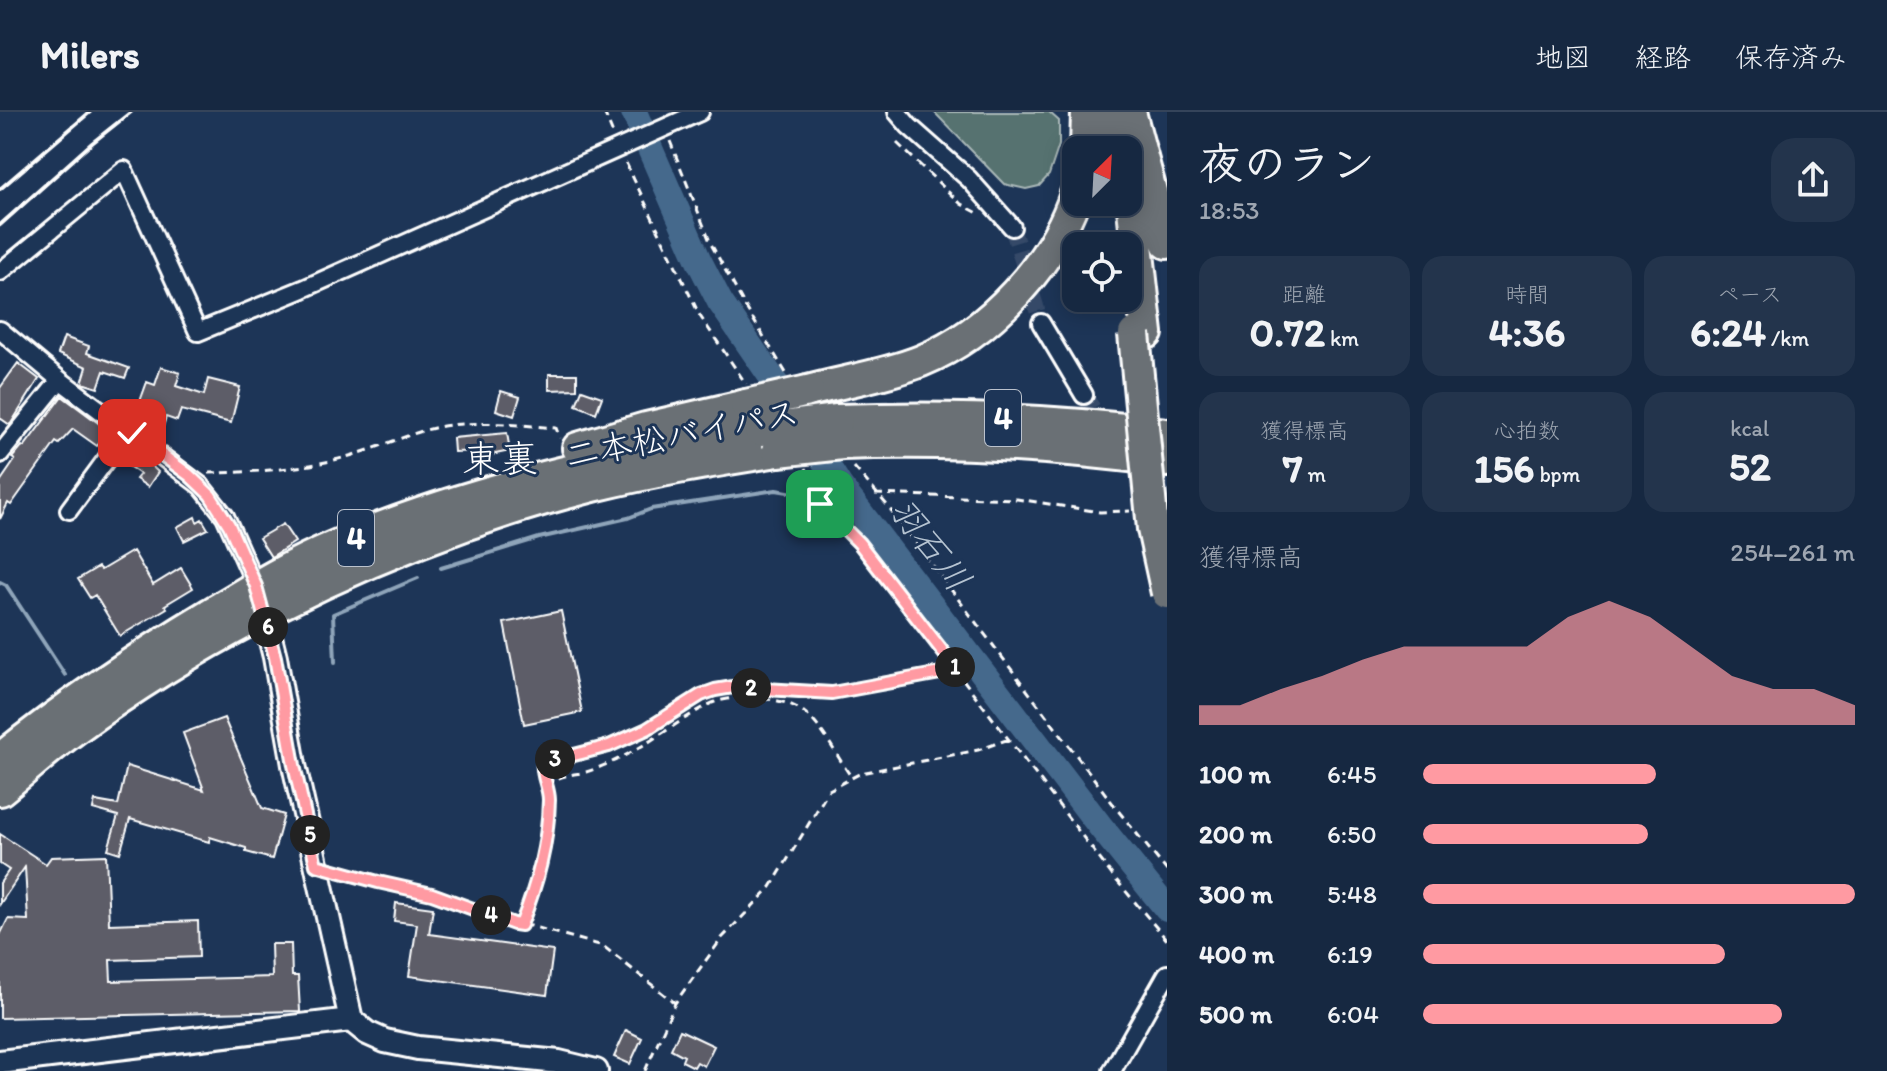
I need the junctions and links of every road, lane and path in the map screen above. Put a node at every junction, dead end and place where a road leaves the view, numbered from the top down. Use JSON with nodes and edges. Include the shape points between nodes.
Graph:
{"nodes":[{"id":1,"x":604,"y":112,"type":"edge"},
{"id":2,"x":700,"y":112,"type":"edge"},
{"id":3,"x":897,"y":112,"type":"edge"},
{"id":4,"x":1087,"y":112,"type":"edge"},
{"id":5,"x":1109,"y":112,"type":"edge"},
{"id":6,"x":1119,"y":112,"type":"edge"},
{"id":7,"x":1130,"y":112,"type":"edge"},
{"id":8,"x":663,"y":128,"type":"junction"},
{"id":9,"x":1086,"y":136,"type":"edge"},
{"id":10,"x":1113,"y":136,"type":"edge"},
{"id":11,"x":1123,"y":136,"type":"edge"},
{"id":12,"x":897,"y":143,"type":"dead end"},
{"id":13,"x":622,"y":147,"type":"junction"},
{"id":14,"x":1066,"y":216,"type":"edge"},
{"id":15,"x":1132,"y":216,"type":"edge"},
{"id":16,"x":1010,"y":224,"type":"joint"},
{"id":17,"x":1167,"y":243,"type":"edge"},
{"id":18,"x":0,"y":272,"type":"edge"},
{"id":19,"x":1136,"y":312,"type":"edge"},
{"id":20,"x":1041,"y":323,"type":"tunnel mouth"},
{"id":21,"x":0,"y":330,"type":"edge"},
{"id":22,"x":1140,"y":333,"type":"junction"},
{"id":23,"x":60,"y":380,"type":"junction"},
{"id":24,"x":799,"y":386,"type":"junction"},
{"id":25,"x":1084,"y":395,"type":"tunnel mouth"},
{"id":26,"x":766,"y":426,"type":"junction"},
{"id":27,"x":128,"y":430,"type":"junction"},
{"id":28,"x":1167,"y":434,"type":"edge"},
{"id":29,"x":842,"y":441,"type":"junction"},
{"id":30,"x":565,"y":452,"type":"junction"},
{"id":31,"x":0,"y":454,"type":"edge"},
{"id":32,"x":1167,"y":461,"type":"edge"},
{"id":33,"x":189,"y":475,"type":"junction"},
{"id":34,"x":875,"y":494,"type":"junction"},
{"id":35,"x":69,"y":510,"type":"dead end"},
{"id":36,"x":1167,"y":513,"type":"edge"},
{"id":37,"x":331,"y":547,"type":"junction"},
{"id":38,"x":1167,"y":593,"type":"edge"},
{"id":39,"x":260,"y":600,"type":"junction"},
{"id":40,"x":957,"y":670,"type":"junction"},
{"id":41,"x":1009,"y":739,"type":"junction"},
{"id":42,"x":0,"y":759,"type":"edge"},
{"id":43,"x":852,"y":778,"type":"junction"},
{"id":44,"x":546,"y":786,"type":"junction"},
{"id":45,"x":0,"y":790,"type":"edge"},
{"id":46,"x":316,"y":865,"type":"junction"},
{"id":47,"x":1167,"y":871,"type":"edge"},
{"id":48,"x":521,"y":925,"type":"junction"},
{"id":49,"x":1167,"y":940,"type":"edge"},
{"id":50,"x":1167,"y":974,"type":"edge"},
{"id":51,"x":675,"y":1003,"type":"junction"},
{"id":52,"x":351,"y":1020,"type":"junction"},
{"id":53,"x":0,"y":1062,"type":"edge"},
{"id":54,"x":596,"y":1071,"type":"edge"},
{"id":55,"x":645,"y":1071,"type":"edge"},
{"id":56,"x":1112,"y":1071,"type":"edge"}],
"edges":[{"from":1,"to":13,"type":"path"},
{"from":2,"to":8,"type":"street"},
{"from":3,"to":16,"type":"street"},
{"from":4,"to":9,"type":"highway"},
{"from":5,"to":10,"type":"highway"},
{"from":6,"to":11,"type":"highway"},
{"from":7,"to":17,"type":"highway"},
{"from":8,"to":13,"type":"street"},
{"from":8,"to":24,"type":"path","via":[[711,244]]},
{"from":12,"to":16,"type":"path","via":[[961,204]]},
{"from":13,"to":18,"type":"street","via":[[198,332],[124,170]]},
{"from":13,"to":26,"type":"path","via":[[700,316]]},
{"from":14,"to":24,"type":"highway","via":[[1047,255],[994,313],[959,340],[921,361]]},
{"from":15,"to":22,"type":"highway"},
{"from":19,"to":22,"type":"highway"},
{"from":20,"to":25,"type":"street"},
{"from":21,"to":23,"type":"street"},
{"from":22,"to":36,"type":"highway"},
{"from":22,"to":38,"type":"highway","bridge":true,"via":[[1153,529]]},
{"from":23,"to":27,"type":"street"},
{"from":23,"to":31,"type":"street"},
{"from":24,"to":26,"type":"highway","bridge":true},
{"from":26,"to":29,"type":"highway","name":"二本松バイパス","number":"4","bridge":true},
{"from":26,"to":30,"type":"highway","via":[[646,428]]},
{"from":26,"to":37,"type":"highway","name":"二本松バイパス","number":"4","via":[[546,474]]},
{"from":26,"to":39,"type":"highway","name":"二本松バイパス","number":"4","via":[[666,469],[494,516]]},
{"from":26,"to":40,"type":"path","via":[[806,469],[820,504],[859,543]]},
{"from":27,"to":33,"type":"street"},
{"from":27,"to":35,"type":"street"},
{"from":28,"to":29,"type":"highway","name":"二本松バイパス","number":"4","via":[[998,418]]},
{"from":29,"to":32,"type":"highway","name":"二本松バイパス","number":"4","via":[[975,442]]},
{"from":29,"to":34,"type":"path"},
{"from":30,"to":33,"type":"path","via":[[556,428],[442,426],[355,455],[296,467]]},
{"from":30,"to":37,"type":"highway","via":[[416,507]]},
{"from":33,"to":39,"type":"street","via":[[225,516]]},
{"from":34,"to":36,"type":"path","via":[[1017,499],[1113,513]]},
{"from":34,"to":47,"type":"path"},
{"from":37,"to":39,"type":"highway","name":"二本松バイパス","number":"4"},
{"from":39,"to":42,"type":"highway","name":"二本松バイパス","number":"4","via":[[122,667]]},
{"from":39,"to":45,"type":"highway","name":"二本松バイパス","number":"4","via":[[74,730]]},
{"from":39,"to":46,"type":"street"},
{"from":40,"to":41,"type":"path"},
{"from":40,"to":44,"type":"path","via":[[832,693],[715,690],[609,746],[543,763]]},
{"from":41,"to":43,"type":"path"},
{"from":41,"to":49,"type":"path"},
{"from":43,"to":44,"type":"path","via":[[802,710],[765,698],[740,698],[711,704],[619,759],[554,778]]},
{"from":43,"to":51,"type":"path","via":[[829,790],[771,887],[722,938]]},
{"from":44,"to":48,"type":"path","via":[[548,823],[539,879]]},
{"from":46,"to":48,"type":"path","via":[[432,894]]},
{"from":46,"to":52,"type":"street"},
{"from":48,"to":51,"type":"path","via":[[603,946]]},
{"from":50,"to":56,"type":"street"},
{"from":51,"to":55,"type":"path"},
{"from":52,"to":53,"type":"street"},
{"from":52,"to":54,"type":"street","via":[[385,1041],[418,1048],[535,1059]]}]}
